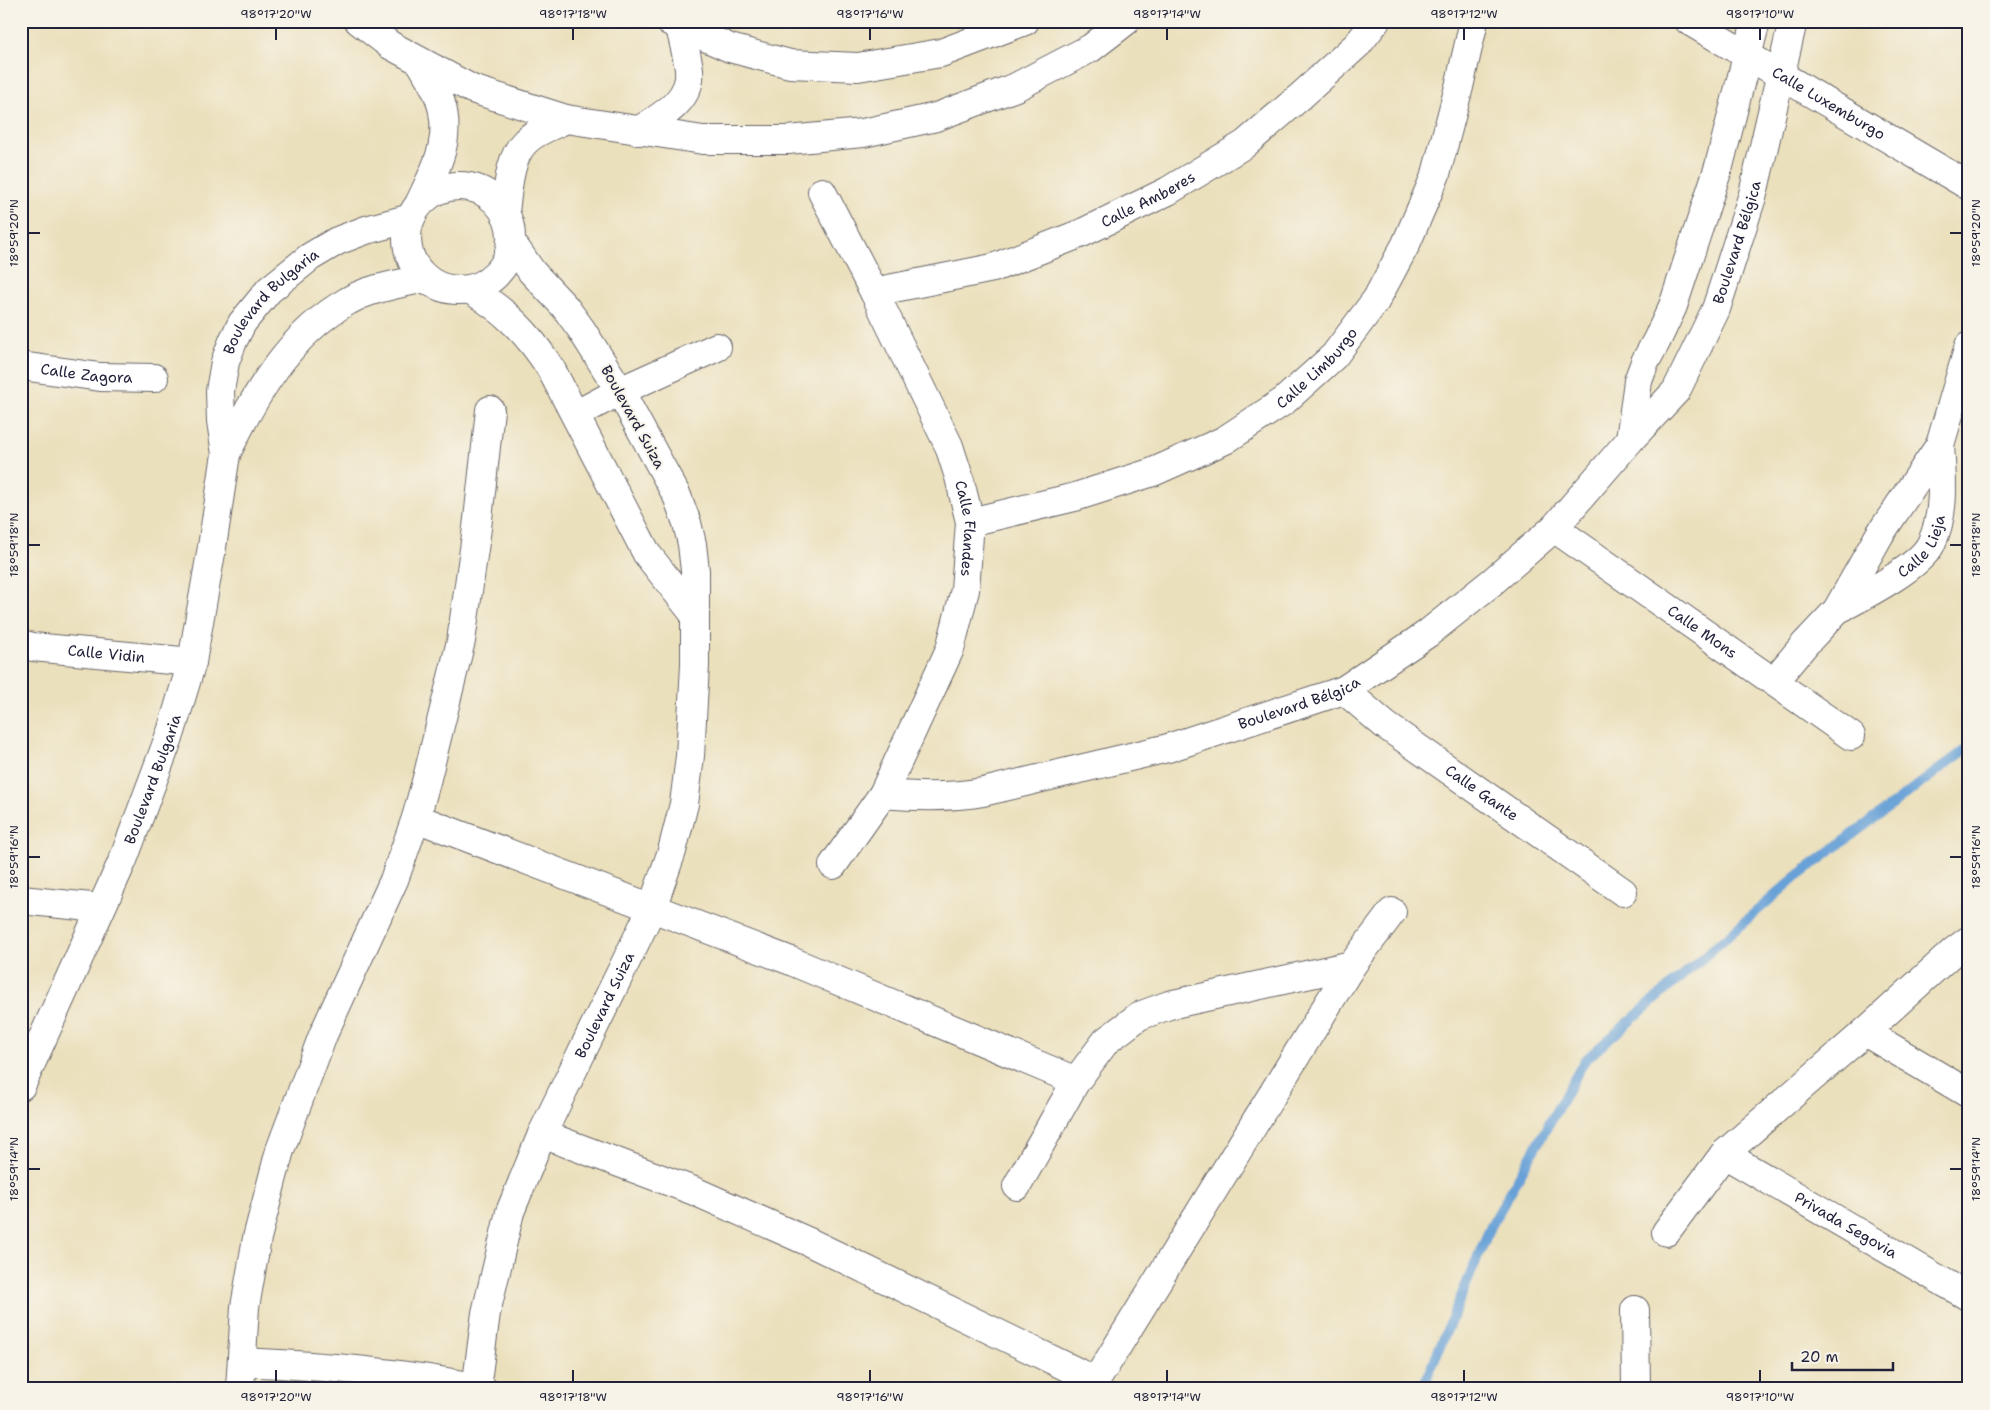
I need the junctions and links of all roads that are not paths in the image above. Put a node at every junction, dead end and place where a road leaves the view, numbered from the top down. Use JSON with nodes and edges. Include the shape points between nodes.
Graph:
{"nodes":[{"id":1,"x":1025,"y":21,"type":"edge"},
{"id":2,"x":1126,"y":21,"type":"edge"},
{"id":3,"x":1376,"y":21,"type":"edge"},
{"id":4,"x":1474,"y":21,"type":"edge"},
{"id":5,"x":1689,"y":21,"type":"edge"},
{"id":6,"x":1756,"y":21,"type":"edge"},
{"id":7,"x":1793,"y":21,"type":"edge"},
{"id":8,"x":674,"y":24,"type":"edge"},
{"id":9,"x":368,"y":25,"type":"edge"},
{"id":10,"x":1747,"y":55,"type":"junction"},
{"id":11,"x":421,"y":63,"type":"junction"},
{"id":12,"x":1780,"y":76,"type":"junction"},
{"id":13,"x":566,"y":120,"type":"junction"},
{"id":14,"x":638,"y":131,"type":"junction"},
{"id":15,"x":1969,"y":186,"type":"edge"},
{"id":16,"x":822,"y":192,"type":"dead end"},
{"id":17,"x":415,"y":211,"type":"junction"},
{"id":18,"x":505,"y":212,"type":"junction"},
{"id":19,"x":512,"y":243,"type":"junction"},
{"id":20,"x":1693,"y":244,"type":"junction"},
{"id":21,"x":1733,"y":255,"type":"junction"},
{"id":22,"x":424,"y":278,"type":"junction"},
{"id":23,"x":471,"y":290,"type":"junction"},
{"id":24,"x":874,"y":292,"type":"junction"},
{"id":25,"x":1969,"y":346,"type":"edge"},
{"id":26,"x":717,"y":347,"type":"dead end"},
{"id":27,"x":21,"y":366,"type":"edge"},
{"id":28,"x":154,"y":378,"type":"dead end"},
{"id":29,"x":620,"y":391,"type":"junction"},
{"id":30,"x":490,"y":410,"type":"dead end"},
{"id":31,"x":575,"y":416,"type":"junction"},
{"id":32,"x":1630,"y":440,"type":"junction"},
{"id":33,"x":1940,"y":445,"type":"junction"},
{"id":34,"x":226,"y":454,"type":"junction"},
{"id":35,"x":970,"y":522,"type":"junction"},
{"id":36,"x":1554,"y":528,"type":"junction"},
{"id":37,"x":1838,"y":610,"type":"junction"},
{"id":38,"x":695,"y":615,"type":"junction"},
{"id":39,"x":21,"y":644,"type":"edge"},
{"id":40,"x":192,"y":662,"type":"junction"},
{"id":41,"x":1774,"y":681,"type":"junction"},
{"id":42,"x":1344,"y":690,"type":"junction"},
{"id":43,"x":1851,"y":736,"type":"dead end"},
{"id":44,"x":882,"y":794,"type":"junction"},
{"id":45,"x":416,"y":818,"type":"junction"},
{"id":46,"x":833,"y":865,"type":"dead end"},
{"id":47,"x":1623,"y":892,"type":"dead end"},
{"id":48,"x":21,"y":900,"type":"edge"},
{"id":49,"x":101,"y":908,"type":"junction"},
{"id":50,"x":652,"y":908,"type":"junction"},
{"id":51,"x":1392,"y":912,"type":"dead end"},
{"id":52,"x":1969,"y":940,"type":"edge"},
{"id":53,"x":1352,"y":966,"type":"junction"},
{"id":54,"x":1865,"y":1032,"type":"junction"},
{"id":55,"x":1076,"y":1081,"type":"junction"},
{"id":56,"x":21,"y":1086,"type":"edge"},
{"id":57,"x":1969,"y":1094,"type":"edge"},
{"id":58,"x":542,"y":1134,"type":"junction"},
{"id":59,"x":1724,"y":1154,"type":"junction"},
{"id":60,"x":1017,"y":1186,"type":"dead end"},
{"id":61,"x":1666,"y":1232,"type":"dead end"},
{"id":62,"x":1969,"y":1297,"type":"edge"},
{"id":63,"x":1636,"y":1310,"type":"dead end"},
{"id":64,"x":243,"y":1362,"type":"junction"},
{"id":65,"x":1093,"y":1385,"type":"edge"},
{"id":66,"x":478,"y":1388,"type":"edge"},
{"id":67,"x":240,"y":1389,"type":"edge"},
{"id":68,"x":1636,"y":1389,"type":"edge"}],
"edges":[{"from":1,"to":8,"type":"street","via":[[941,53],[858,67],[790,64],[730,48]]},
{"from":2,"to":14,"type":"street","via":[[1092,48],[1016,87],[936,117],[863,133],[788,140],[703,140]]},
{"from":3,"to":24,"type":"street","name":"Calle Amberes","via":[[1358,44],[1245,144],[1168,191],[1082,233],[993,268]]},
{"from":4,"to":35,"type":"street","name":"Calle Limburgo","via":[[1432,183],[1406,244],[1376,300],[1334,356],[1284,402],[1225,440],[1153,472],[1075,497]]},
{"from":5,"to":10,"type":"street","name":"Calle Luxemburgo"},
{"from":6,"to":10,"type":"street"},
{"from":7,"to":12,"type":"street","name":"Boulevard Bélgica"},
{"from":8,"to":14,"type":"street","via":[[689,71],[688,82],[670,110]]},
{"from":9,"to":11,"type":"street","via":[[390,45]]},
{"from":10,"to":12,"type":"street","name":"Calle Luxemburgo"},
{"from":10,"to":20,"type":"street","via":[[1719,166]]},
{"from":11,"to":13,"type":"street","via":[[472,89]]},
{"from":11,"to":17,"type":"street","via":[[439,96],[444,117],[444,140],[440,160]]},
{"from":12,"to":15,"type":"street","name":"Calle Luxemburgo"},
{"from":12,"to":21,"type":"street","name":"Boulevard Bélgica","via":[[1752,194]]},
{"from":13,"to":14,"type":"street"},
{"from":13,"to":18,"type":"street","via":[[524,142],[512,170]]},
{"from":16,"to":24,"type":"street","name":"Calle Flandes"},
{"from":17,"to":18,"type":"street","via":[[432,193],[464,186],[480,190]]},
{"from":17,"to":22,"type":"street","via":[[406,234],[407,250]]},
{"from":17,"to":34,"type":"street","name":"Boulevard Bulgaria","via":[[337,241],[310,257],[254,306],[242,323],[225,362],[220,391]]},
{"from":18,"to":19,"type":"street"},
{"from":19,"to":23,"type":"street","via":[[508,259],[499,273],[486,284]]},
{"from":19,"to":29,"type":"street","name":"Boulevard Suiza","via":[[532,272],[565,306]]},
{"from":20,"to":21,"type":"street"},
{"from":20,"to":32,"type":"street","via":[[1673,306],[1638,381]]},
{"from":21,"to":32,"type":"street","name":"Boulevard Bélgica","via":[[1716,309],[1676,391]]},
{"from":22,"to":23,"type":"street","via":[[454,291]]},
{"from":22,"to":34,"type":"street","name":"Boulevard Bulgaria","via":[[349,300],[304,334],[263,387]]},
{"from":23,"to":31,"type":"street","via":[[524,331],[551,369]]},
{"from":24,"to":35,"type":"street","name":"Calle Flandes","via":[[949,446]]},
{"from":25,"to":33,"type":"street","name":"Calle Lieja"},
{"from":26,"to":29,"type":"street"},
{"from":27,"to":28,"type":"street","name":"Calle Zagora","via":[[100,377]]},
{"from":29,"to":31,"type":"street"},
{"from":29,"to":38,"type":"street","name":"Boulevard Suiza","via":[[677,496],[688,523],[695,571]]},
{"from":30,"to":45,"type":"street","via":[[461,641]]},
{"from":31,"to":38,"type":"street","via":[[647,554]]},
{"from":32,"to":36,"type":"street","name":"Boulevard Bélgica"},
{"from":33,"to":37,"type":"street","name":"Calle Lieja","via":[[1880,534]]},
{"from":33,"to":37,"type":"street","name":"Calle Lieja","via":[[1942,506],[1930,545],[1889,581]]},
{"from":34,"to":40,"type":"street","name":"Boulevard Bulgaria"},
{"from":35,"to":44,"type":"street","name":"Calle Flandes","via":[[965,590],[950,649]]},
{"from":36,"to":41,"type":"street","name":"Calle Mons"},
{"from":36,"to":42,"type":"street","name":"Boulevard Bélgica","via":[[1427,634]]},
{"from":37,"to":41,"type":"street","name":"Calle Lieja"},
{"from":38,"to":50,"type":"street","name":"Boulevard Suiza","via":[[696,666],[684,804]]},
{"from":39,"to":40,"type":"street","name":"Calle Vidin"},
{"from":40,"to":49,"type":"street","name":"Boulevard Bulgaria","via":[[171,732],[123,860]]},
{"from":41,"to":43,"type":"street","name":"Calle Mons"},
{"from":42,"to":44,"type":"street","name":"Boulevard Bélgica","via":[[1168,748],[983,792],[922,798]]},
{"from":42,"to":47,"type":"street","name":"Calle Gante","via":[[1385,725]]},
{"from":44,"to":46,"type":"street","name":"Calle Flandes"},
{"from":45,"to":50,"type":"street"},
{"from":45,"to":64,"type":"street","via":[[394,880],[323,1035],[280,1150],[257,1238],[245,1307]]},
{"from":48,"to":49,"type":"street"},
{"from":49,"to":56,"type":"street","name":"Boulevard Bulgaria"},
{"from":50,"to":55,"type":"street","via":[[791,961]]},
{"from":50,"to":58,"type":"street","name":"Boulevard Suiza"},
{"from":51,"to":53,"type":"street"},
{"from":52,"to":54,"type":"street"},
{"from":53,"to":55,"type":"street","via":[[1170,1005],[1139,1016],[1106,1041]]},
{"from":53,"to":65,"type":"street"},
{"from":54,"to":57,"type":"street"},
{"from":54,"to":59,"type":"street"},
{"from":55,"to":60,"type":"street"},
{"from":58,"to":65,"type":"street","via":[[694,1191],[809,1242]]},
{"from":58,"to":66,"type":"street","name":"Boulevard Suiza","via":[[510,1212],[486,1313]]},
{"from":59,"to":61,"type":"street"},
{"from":59,"to":62,"type":"street","name":"Privada Segovia"},
{"from":63,"to":68,"type":"street"},
{"from":64,"to":66,"type":"street","via":[[400,1374]]},
{"from":64,"to":67,"type":"street"}]}
